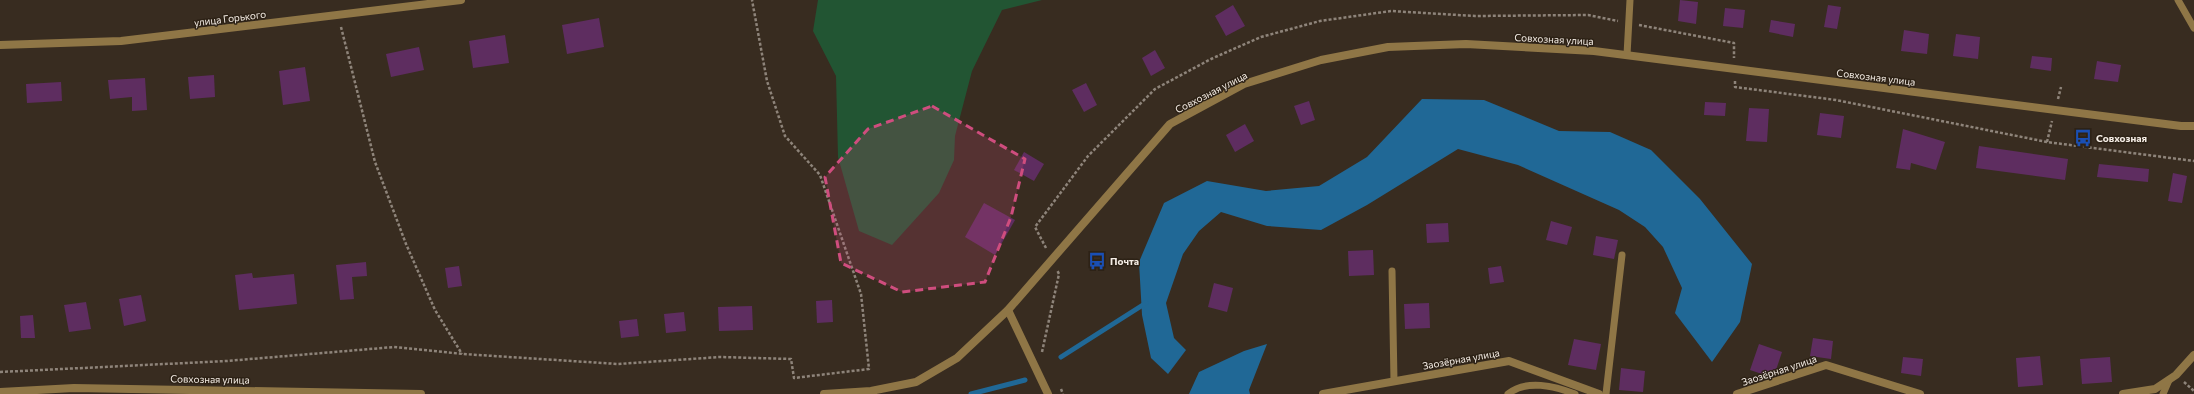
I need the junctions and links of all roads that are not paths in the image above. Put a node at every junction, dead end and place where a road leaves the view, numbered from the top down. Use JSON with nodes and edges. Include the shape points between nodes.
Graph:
{"nodes":[{"id":1,"x":461,"y":0,"type":"edge"},
{"id":2,"x":1630,"y":0,"type":"edge"},
{"id":3,"x":2178,"y":0,"type":"edge"},
{"id":4,"x":2194,"y":28,"type":"edge"},
{"id":5,"x":0,"y":45,"type":"edge"},
{"id":6,"x":1627,"y":55,"type":"junction"},
{"id":7,"x":2194,"y":126,"type":"edge"},
{"id":8,"x":1622,"y":255,"type":"dead end"},
{"id":9,"x":1392,"y":271,"type":"dead end"},
{"id":10,"x":1008,"y":310,"type":"junction"},
{"id":11,"x":2194,"y":355,"type":"edge"},
{"id":12,"x":2169,"y":380,"type":"junction"},
{"id":13,"x":1394,"y":381,"type":"junction"},
{"id":14,"x":0,"y":392,"type":"edge"},
{"id":15,"x":414,"y":394,"type":"edge"},
{"id":16,"x":421,"y":394,"type":"edge"},
{"id":17,"x":824,"y":394,"type":"edge"},
{"id":18,"x":1048,"y":394,"type":"edge"},
{"id":19,"x":1323,"y":394,"type":"edge"},
{"id":20,"x":1508,"y":394,"type":"edge"},
{"id":21,"x":1575,"y":394,"type":"edge"},
{"id":22,"x":1599,"y":394,"type":"edge"},
{"id":23,"x":1606,"y":394,"type":"edge"},
{"id":24,"x":1737,"y":394,"type":"edge"},
{"id":25,"x":1920,"y":394,"type":"edge"},
{"id":26,"x":2123,"y":394,"type":"edge"},
{"id":27,"x":2163,"y":394,"type":"edge"}],
"edges":[{"from":1,"to":5,"type":"street","name":"улица Горького","via":[[121,41]]},
{"from":2,"to":6,"type":"lane"},
{"from":3,"to":4,"type":"lane"},
{"from":6,"to":7,"type":"street","name":"Совхозная улица"},
{"from":6,"to":10,"type":"street","name":"Совхозная улица","via":[[1466,44],[1388,47],[1321,60],[1244,84],[1170,124]]},
{"from":8,"to":23,"type":"lane"},
{"from":9,"to":13,"type":"lane"},
{"from":10,"to":17,"type":"street","name":"Совхозная улица","via":[[957,358],[916,382],[871,392]]},
{"from":10,"to":18,"type":"street"},
{"from":11,"to":12,"type":"street"},
{"from":12,"to":26,"type":"street","via":[[2155,389]]},
{"from":12,"to":27,"type":"lane"},
{"from":13,"to":19,"type":"street","name":"Заозёрная улица"},
{"from":13,"to":22,"type":"street","name":"Заозёрная улица","via":[[1509,360]]},
{"from":14,"to":15,"type":"street","name":"Совхозная улица","via":[[82,388]]},
{"from":15,"to":16,"type":"street","name":"Совхозная улица"},
{"from":20,"to":21,"type":"lane","via":[[1517,387],[1554,386]]},
{"from":24,"to":25,"type":"street","name":"Заозёрная улица","via":[[1826,365]]}]}
